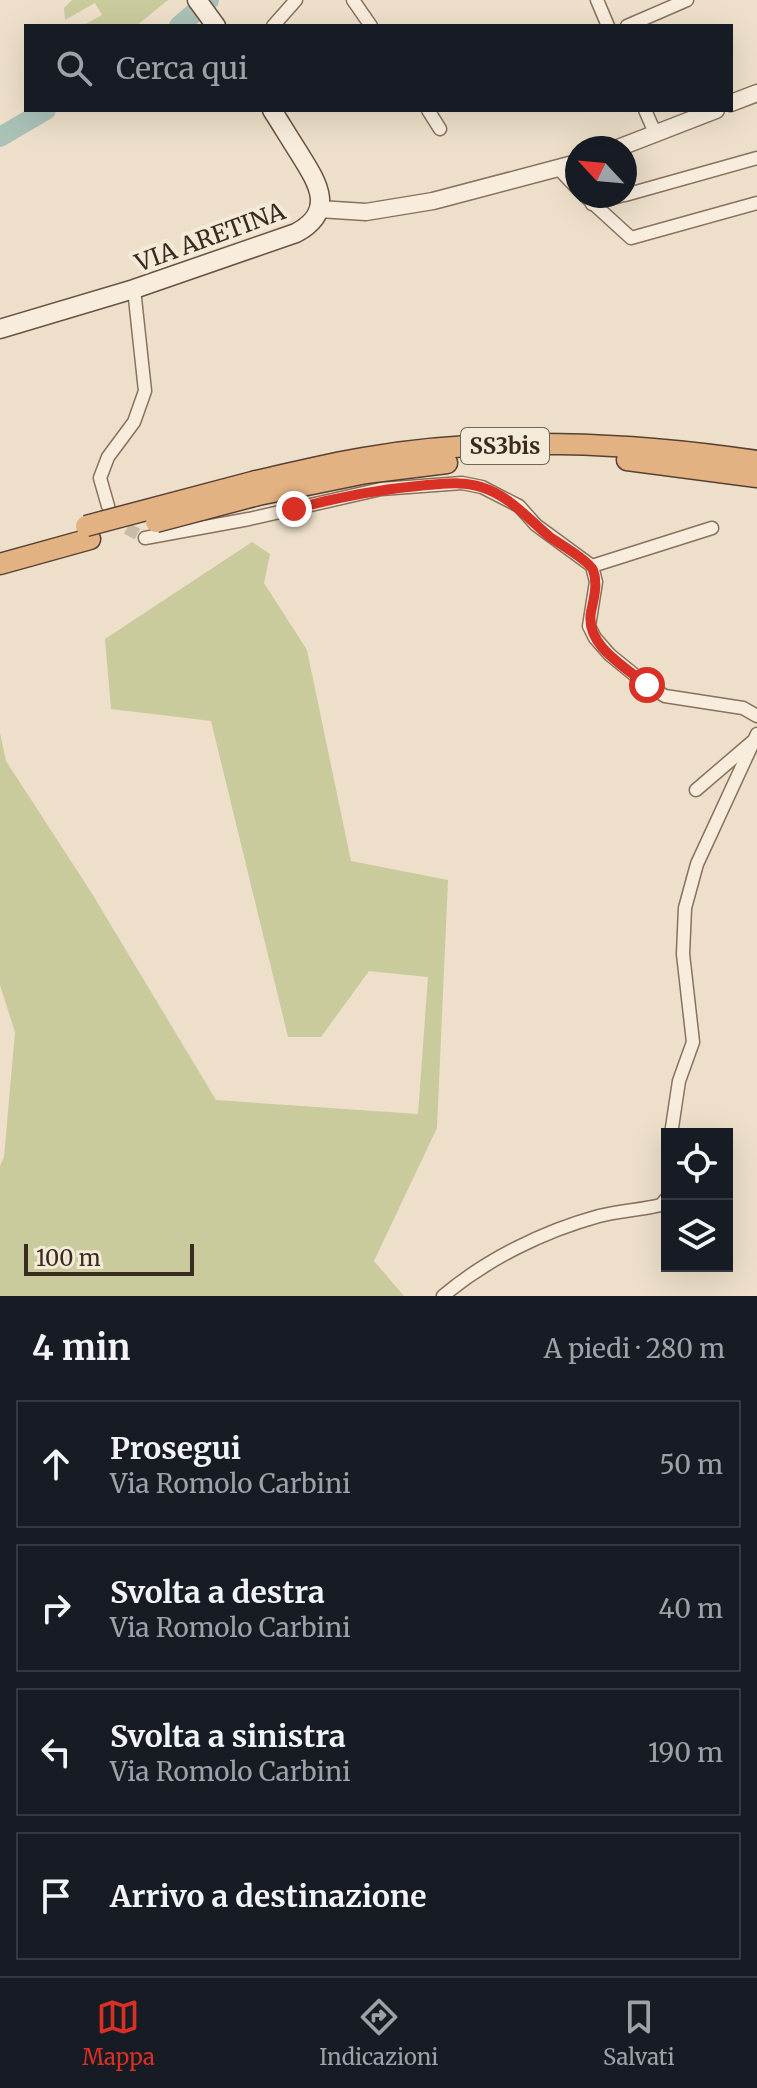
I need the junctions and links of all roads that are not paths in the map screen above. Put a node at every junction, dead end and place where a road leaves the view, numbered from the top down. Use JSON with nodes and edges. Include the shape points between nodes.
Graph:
{"nodes":[{"id":1,"x":197,"y":0,"type":"edge"},
{"id":2,"x":296,"y":0,"type":"edge"},
{"id":3,"x":353,"y":0,"type":"edge"},
{"id":4,"x":597,"y":0,"type":"edge"},
{"id":5,"x":687,"y":0,"type":"edge"},
{"id":6,"x":215,"y":24,"type":"edge"},
{"id":7,"x":275,"y":24,"type":"edge"},
{"id":8,"x":370,"y":24,"type":"edge"},
{"id":9,"x":607,"y":24,"type":"edge"},
{"id":10,"x":632,"y":24,"type":"edge"},
{"id":11,"x":757,"y":93,"type":"edge"},
{"id":12,"x":733,"y":102,"type":"edge"},
{"id":13,"x":273,"y":112,"type":"edge"},
{"id":14,"x":429,"y":112,"type":"edge"},
{"id":15,"x":646,"y":112,"type":"edge"},
{"id":16,"x":711,"y":112,"type":"edge"},
{"id":17,"x":440,"y":129,"type":"dead end"},
{"id":18,"x":656,"y":135,"type":"junction"},
{"id":19,"x":637,"y":142,"type":"edge"},
{"id":20,"x":757,"y":158,"type":"edge"},
{"id":21,"x":565,"y":167,"type":"edge"},
{"id":22,"x":559,"y":169,"type":"junction"},
{"id":23,"x":565,"y":175,"type":"edge"},
{"id":24,"x":637,"y":191,"type":"edge"},
{"id":25,"x":757,"y":203,"type":"edge"},
{"id":26,"x":597,"y":208,"type":"edge"},
{"id":27,"x":319,"y":209,"type":"junction"},
{"id":28,"x":134,"y":289,"type":"junction"},
{"id":29,"x":0,"y":329,"type":"edge"},
{"id":30,"x":757,"y":461,"type":"edge"},
{"id":31,"x":757,"y":477,"type":"edge"},
{"id":32,"x":257,"y":488,"type":"junction"},
{"id":33,"x":108,"y":506,"type":"dead end"},
{"id":34,"x":712,"y":528,"type":"dead end"},
{"id":35,"x":88,"y":532,"type":"junction"},
{"id":36,"x":145,"y":538,"type":"dead end"},
{"id":37,"x":0,"y":549,"type":"edge"},
{"id":38,"x":0,"y":564,"type":"edge"},
{"id":39,"x":592,"y":566,"type":"junction"},
{"id":40,"x":757,"y":716,"type":"edge"},
{"id":41,"x":756,"y":737,"type":"edge"},
{"id":42,"x":696,"y":790,"type":"dead end"},
{"id":43,"x":672,"y":1128,"type":"edge"},
{"id":44,"x":665,"y":1200,"type":"edge"},
{"id":45,"x":443,"y":1296,"type":"edge"}],
"edges":[{"from":1,"to":6,"type":"main road"},
{"from":2,"to":7,"type":"street"},
{"from":3,"to":8,"type":"street"},
{"from":4,"to":9,"type":"street"},
{"from":5,"to":10,"type":"street"},
{"from":11,"to":12,"type":"street"},
{"from":13,"to":27,"type":"main road","name":"VIA ARETINA","via":[[319,185]]},
{"from":14,"to":17,"type":"street"},
{"from":15,"to":18,"type":"street"},
{"from":16,"to":18,"type":"street"},
{"from":18,"to":19,"type":"street"},
{"from":20,"to":24,"type":"street"},
{"from":21,"to":22,"type":"street"},
{"from":22,"to":23,"type":"street"},
{"from":22,"to":27,"type":"street","via":[[433,201],[366,212]]},
{"from":25,"to":26,"type":"street","via":[[631,238]]},
{"from":27,"to":28,"type":"main road","name":"VIA ARETINA","via":[[296,233]]},
{"from":28,"to":29,"type":"main road","name":"VIA ARETINA"},
{"from":28,"to":33,"type":"street","via":[[145,391],[134,422],[108,457],[100,478]]},
{"from":30,"to":32,"type":"highway","number":"SS3bis","via":[[632,447],[508,446],[364,458]]},
{"from":31,"to":32,"type":"highway","number":"SS3bis","via":[[630,460],[508,460],[426,465]]},
{"from":32,"to":35,"type":"highway","number":"SS3bis","bridge":true},
{"from":34,"to":39,"type":"street"},
{"from":35,"to":37,"type":"highway","number":"SS3bis"},
{"from":35,"to":38,"type":"highway","number":"SS3bis"},
{"from":36,"to":39,"type":"street","via":[[381,489],[462,483],[519,506]]},
{"from":39,"to":40,"type":"street","via":[[596,582],[589,626],[610,655],[665,696],[743,708]]},
{"from":41,"to":42,"type":"street"},
{"from":41,"to":43,"type":"street","via":[[689,884],[683,954],[693,1042],[679,1081]]},
{"from":44,"to":45,"type":"street","via":[[599,1216],[532,1242],[494,1260]]}]}
